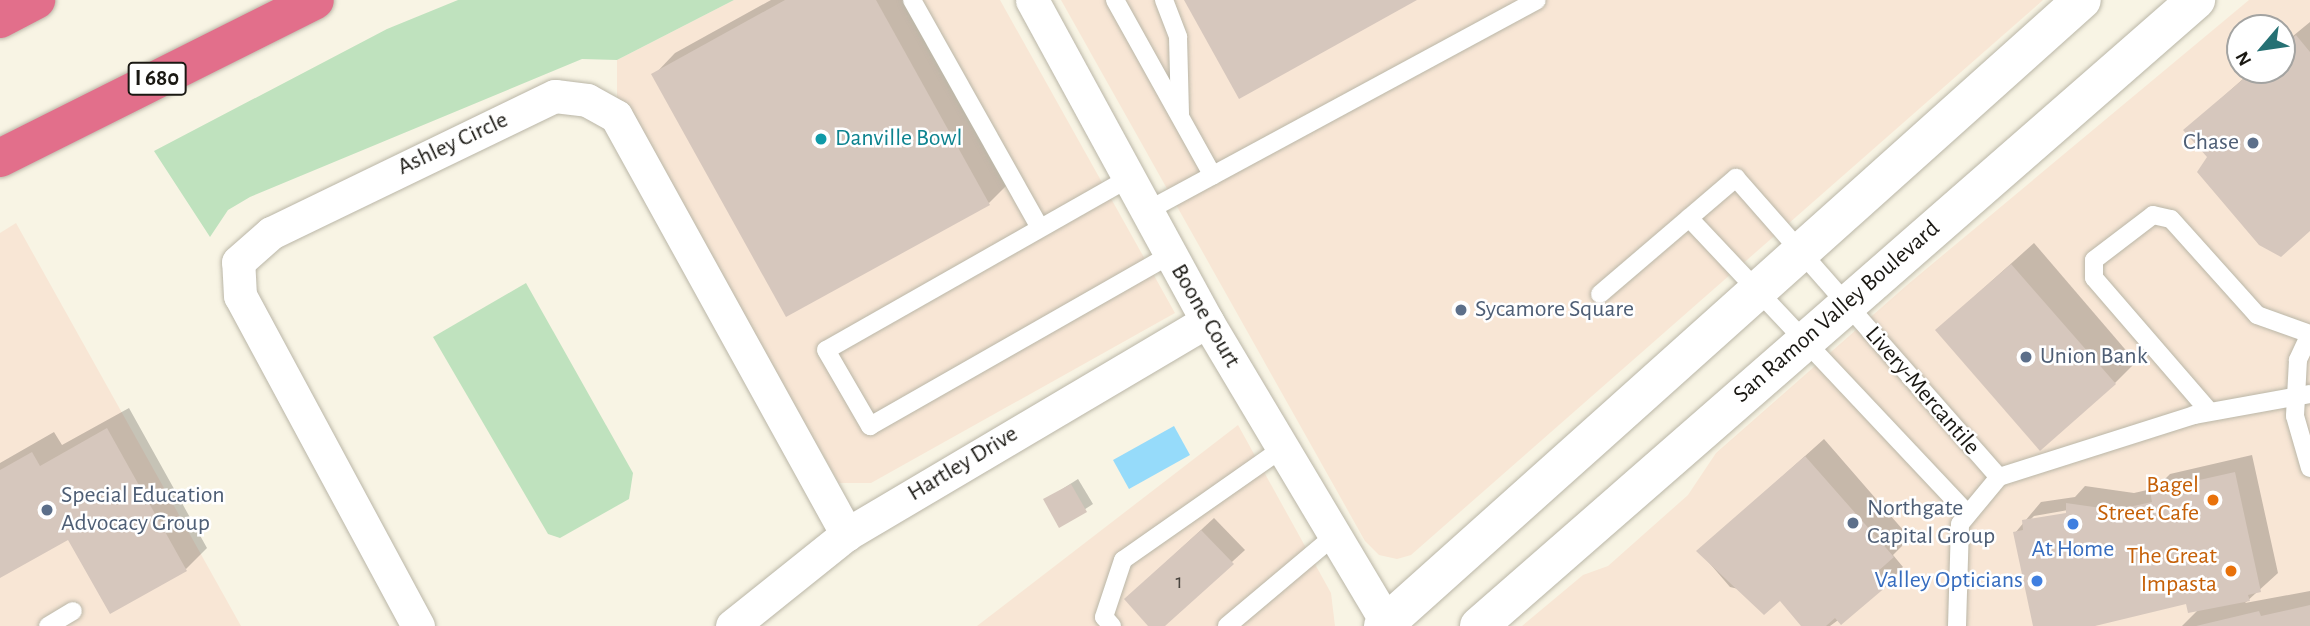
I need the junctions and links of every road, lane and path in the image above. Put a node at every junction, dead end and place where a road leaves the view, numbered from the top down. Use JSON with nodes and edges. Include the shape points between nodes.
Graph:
{"nodes":[{"id":1,"x":36,"y":0,"type":"edge"},
{"id":2,"x":314,"y":0,"type":"edge"},
{"id":3,"x":912,"y":0,"type":"edge"},
{"id":4,"x":1032,"y":0,"type":"edge"},
{"id":5,"x":1115,"y":0,"type":"edge"},
{"id":6,"x":1164,"y":0,"type":"edge"},
{"id":7,"x":1537,"y":0,"type":"edge"},
{"id":8,"x":2196,"y":0,"type":"edge"},
{"id":9,"x":2071,"y":4,"type":"edge"},
{"id":10,"x":0,"y":19,"type":"edge"},
{"id":11,"x":1180,"y":118,"type":"junction"},
{"id":12,"x":0,"y":158,"type":"edge"},
{"id":13,"x":1213,"y":176,"type":"junction"},
{"id":14,"x":1129,"y":178,"type":"junction"},
{"id":15,"x":1147,"y":211,"type":"junction"},
{"id":16,"x":1689,"y":218,"type":"junction"},
{"id":17,"x":1040,"y":228,"type":"junction"},
{"id":18,"x":1801,"y":248,"type":"junction"},
{"id":19,"x":1171,"y":254,"type":"junction"},
{"id":20,"x":1757,"y":288,"type":"junction"},
{"id":21,"x":1600,"y":294,"type":"dead end"},
{"id":22,"x":1846,"y":304,"type":"junction"},
{"id":23,"x":1207,"y":321,"type":"junction"},
{"id":24,"x":2310,"y":334,"type":"edge"},
{"id":25,"x":1803,"y":342,"type":"junction"},
{"id":26,"x":2303,"y":395,"type":"edge"},
{"id":27,"x":2209,"y":411,"type":"junction"},
{"id":28,"x":1283,"y":448,"type":"junction"},
{"id":29,"x":2310,"y":468,"type":"edge"},
{"id":30,"x":1998,"y":477,"type":"junction"},
{"id":31,"x":1965,"y":511,"type":"junction"},
{"id":32,"x":847,"y":534,"type":"junction"},
{"id":33,"x":1334,"y":536,"type":"junction"},
{"id":34,"x":73,"y":611,"type":"dead end"},
{"id":35,"x":1108,"y":622,"type":"edge"},
{"id":36,"x":1484,"y":624,"type":"edge"},
{"id":37,"x":1386,"y":625,"type":"edge"},
{"id":38,"x":48,"y":626,"type":"edge"},
{"id":39,"x":418,"y":626,"type":"edge"},
{"id":40,"x":732,"y":626,"type":"edge"},
{"id":41,"x":1227,"y":626,"type":"edge"},
{"id":42,"x":1956,"y":626,"type":"edge"}],
"edges":[{"from":1,"to":10,"type":"highway"},
{"from":2,"to":12,"type":"highway","number":"I 680"},
{"from":3,"to":17,"type":"lane"},
{"from":4,"to":14,"type":"street","name":"Boone Court"},
{"from":5,"to":11,"type":"lane"},
{"from":6,"to":11,"type":"lane","via":[[1178,37]]},
{"from":7,"to":13,"type":"lane"},
{"from":8,"to":22,"type":"main road","name":"San Ramon Valley Boulevard"},
{"from":9,"to":18,"type":"main road"},
{"from":11,"to":13,"type":"lane"},
{"from":13,"to":15,"type":"lane"},
{"from":14,"to":15,"type":"street","name":"Boone Court"},
{"from":14,"to":17,"type":"lane"},
{"from":15,"to":19,"type":"street","name":"Boone Court"},
{"from":16,"to":18,"type":"lane","via":[[1736,178]]},
{"from":16,"to":20,"type":"lane"},
{"from":16,"to":21,"type":"lane"},
{"from":17,"to":19,"type":"lane","via":[[826,350],[870,426]]},
{"from":18,"to":20,"type":"main road"},
{"from":18,"to":22,"type":"lane"},
{"from":19,"to":23,"type":"street","name":"Boone Court"},
{"from":20,"to":25,"type":"lane","name":"Livery-Mercantile"},
{"from":20,"to":37,"type":"main road"},
{"from":22,"to":25,"type":"main road","name":"San Ramon Valley Boulevard"},
{"from":22,"to":30,"type":"lane","name":"Livery-Mercantile"},
{"from":23,"to":28,"type":"street","name":"Boone Court"},
{"from":23,"to":32,"type":"street","name":"Hartley Drive"},
{"from":24,"to":26,"type":"lane","via":[[2298,360]]},
{"from":24,"to":27,"type":"lane","via":[[2257,315],[2171,219],[2152,215],[2094,260],[2094,278]]},
{"from":25,"to":31,"type":"lane","name":"Livery-Mercantile"},
{"from":25,"to":36,"type":"main road","name":"San Ramon Valley Boulevard"},
{"from":26,"to":27,"type":"lane"},
{"from":26,"to":29,"type":"lane"},
{"from":27,"to":30,"type":"lane"},
{"from":28,"to":33,"type":"street","name":"Boone Court"},
{"from":28,"to":35,"type":"lane","via":[[1123,561]]},
{"from":30,"to":31,"type":"lane"},
{"from":31,"to":42,"type":"lane"},
{"from":32,"to":39,"type":"street","name":"Ashley Circle","via":[[616,116],[587,100],[555,96],[271,233],[238,262],[240,296]]},
{"from":32,"to":40,"type":"street","name":"Hartley Drive"},
{"from":33,"to":37,"type":"street","name":"Boone Court"},
{"from":33,"to":41,"type":"lane"},
{"from":34,"to":38,"type":"lane"}]}
